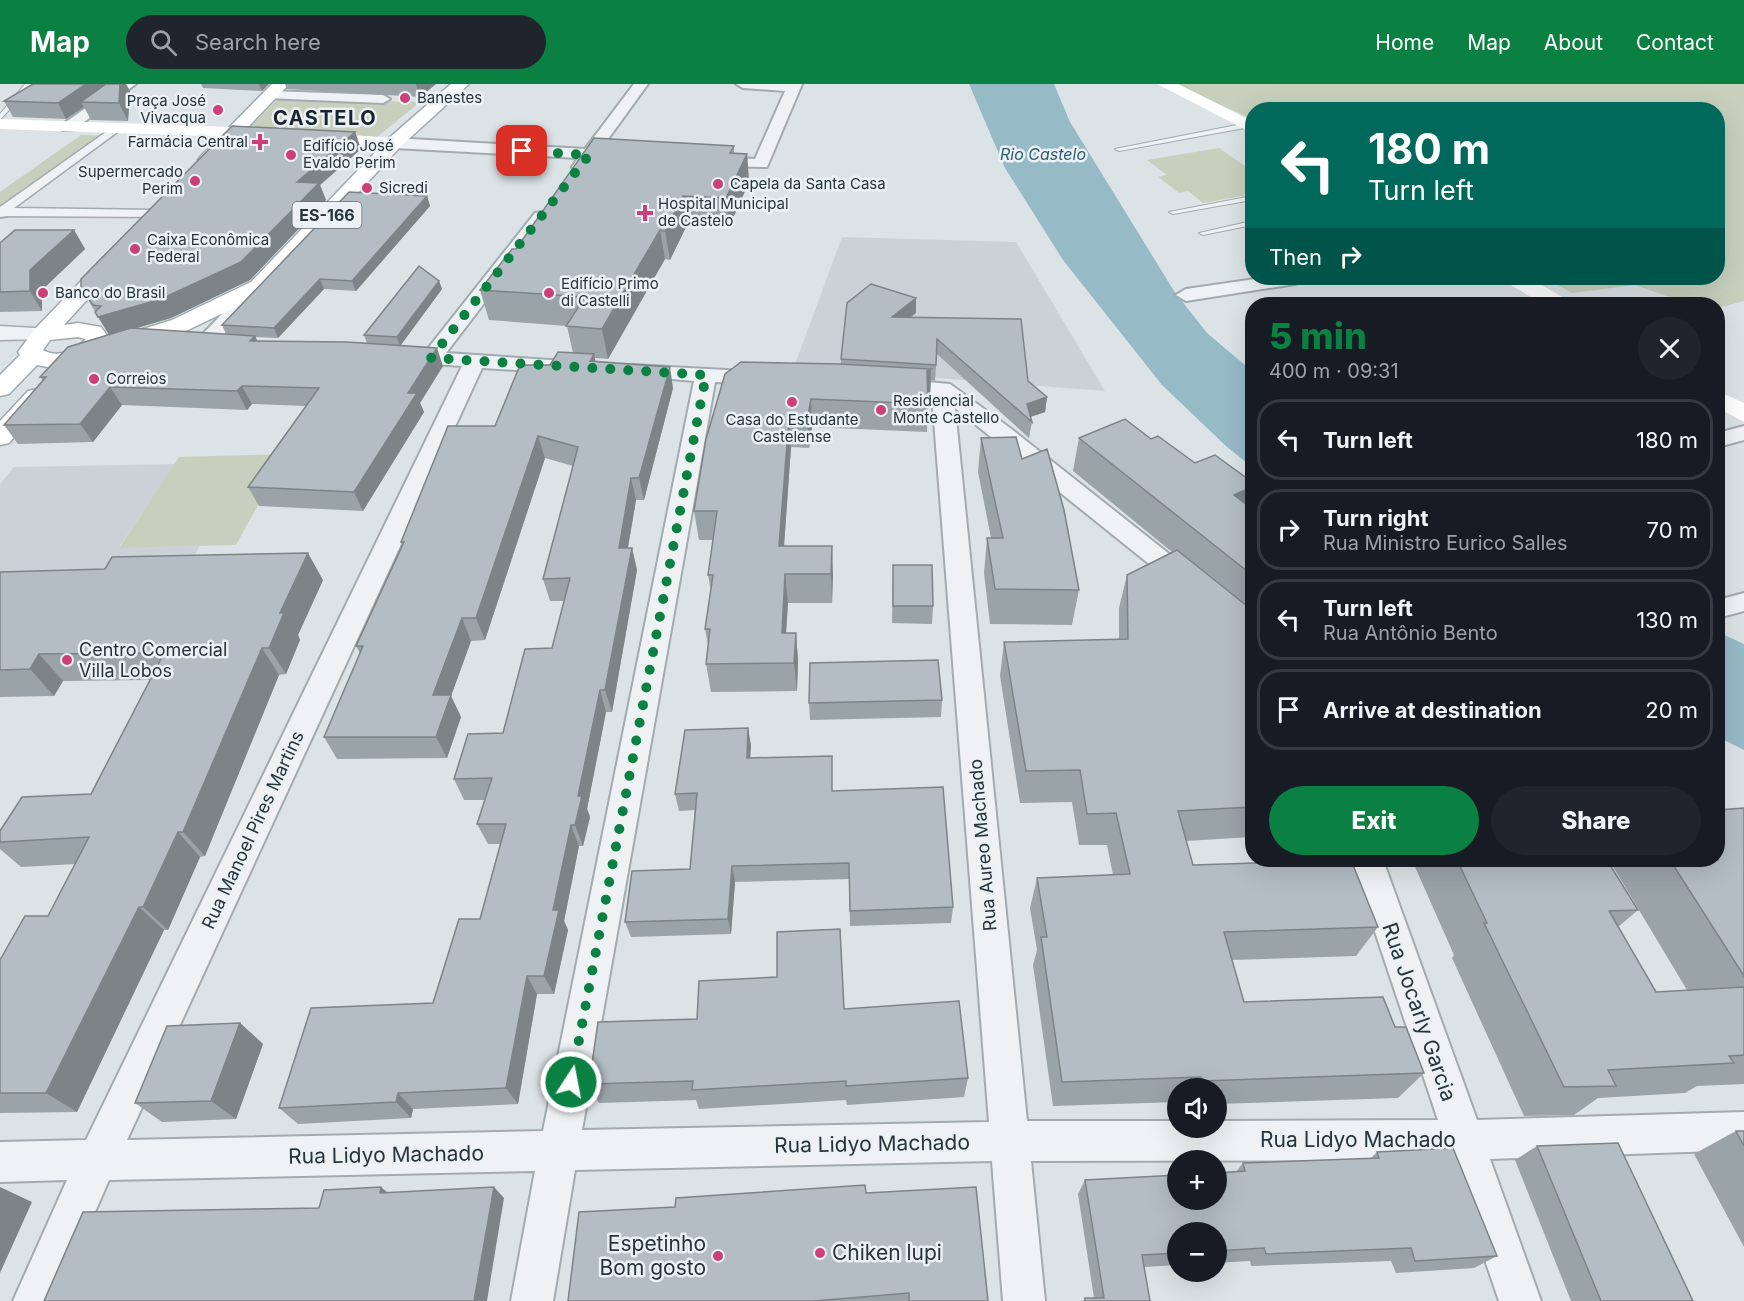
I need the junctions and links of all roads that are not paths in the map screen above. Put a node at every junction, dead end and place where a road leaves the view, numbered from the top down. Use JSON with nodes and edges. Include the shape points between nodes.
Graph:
{"nodes":[{"id":1,"x":29,"y":84,"type":"edge"},
{"id":2,"x":129,"y":84,"type":"edge"},
{"id":3,"x":461,"y":84,"type":"edge"},
{"id":4,"x":641,"y":84,"type":"edge"},
{"id":5,"x":743,"y":84,"type":"edge"},
{"id":6,"x":1165,"y":84,"type":"edge"},
{"id":7,"x":794,"y":86,"type":"edge"},
{"id":8,"x":276,"y":90,"type":"edge"},
{"id":9,"x":383,"y":99,"type":"dead end"},
{"id":10,"x":0,"y":118,"type":"edge"},
{"id":11,"x":0,"y":124,"type":"edge"},
{"id":12,"x":1245,"y":124,"type":"edge"},
{"id":13,"x":68,"y":127,"type":"junction"},
{"id":14,"x":1245,"y":127,"type":"edge"},
{"id":15,"x":116,"y":128,"type":"junction"},
{"id":16,"x":232,"y":132,"type":"junction"},
{"id":17,"x":394,"y":143,"type":"junction"},
{"id":18,"x":1119,"y":149,"type":"dead end"},
{"id":19,"x":589,"y":155,"type":"junction"},
{"id":20,"x":635,"y":157,"type":"edge"},
{"id":21,"x":692,"y":160,"type":"edge"},
{"id":22,"x":195,"y":172,"type":"edge"},
{"id":23,"x":568,"y":182,"type":"edge"},
{"id":24,"x":171,"y":197,"type":"edge"},
{"id":25,"x":1245,"y":199,"type":"edge"},
{"id":26,"x":553,"y":201,"type":"edge"},
{"id":27,"x":0,"y":212,"type":"edge"},
{"id":28,"x":1173,"y":212,"type":"dead end"},
{"id":29,"x":156,"y":214,"type":"junction"},
{"id":30,"x":1245,"y":224,"type":"edge"},
{"id":31,"x":1203,"y":233,"type":"dead end"},
{"id":32,"x":1250,"y":285,"type":"edge"},
{"id":33,"x":1527,"y":285,"type":"edge"},
{"id":34,"x":259,"y":287,"type":"junction"},
{"id":35,"x":1186,"y":295,"type":"dead end"},
{"id":36,"x":1546,"y":297,"type":"edge"},
{"id":37,"x":1,"y":333,"type":"edge"},
{"id":38,"x":141,"y":338,"type":"junction"},
{"id":39,"x":206,"y":342,"type":"junction"},
{"id":40,"x":230,"y":344,"type":"edge"},
{"id":41,"x":38,"y":345,"type":"junction"},
{"id":42,"x":384,"y":355,"type":"edge"},
{"id":43,"x":75,"y":356,"type":"junction"},
{"id":44,"x":431,"y":358,"type":"junction"},
{"id":45,"x":475,"y":361,"type":"junction"},
{"id":46,"x":706,"y":375,"type":"junction"},
{"id":47,"x":788,"y":379,"type":"edge"},
{"id":48,"x":870,"y":383,"type":"edge"},
{"id":49,"x":0,"y":389,"type":"edge"},
{"id":50,"x":942,"y":389,"type":"junction"},
{"id":51,"x":1725,"y":402,"type":"edge"},
{"id":52,"x":1744,"y":414,"type":"edge"},
{"id":53,"x":1744,"y":433,"type":"edge"},
{"id":54,"x":0,"y":437,"type":"edge"},
{"id":55,"x":1725,"y":438,"type":"edge"},
{"id":56,"x":1204,"y":594,"type":"edge"},
{"id":57,"x":1744,"y":602,"type":"edge"},
{"id":58,"x":1725,"y":607,"type":"edge"},
{"id":59,"x":1369,"y":867,"type":"edge"},
{"id":60,"x":1744,"y":1131,"type":"edge"},
{"id":61,"x":1463,"y":1140,"type":"junction"},
{"id":62,"x":1010,"y":1141,"type":"junction"},
{"id":63,"x":558,"y":1152,"type":"junction"},
{"id":64,"x":97,"y":1160,"type":"junction"},
{"id":65,"x":0,"y":1162,"type":"edge"},
{"id":66,"x":34,"y":1301,"type":"edge"},
{"id":67,"x":532,"y":1301,"type":"edge"},
{"id":68,"x":1024,"y":1301,"type":"edge"},
{"id":69,"x":1520,"y":1301,"type":"edge"}],
"edges":[{"from":1,"to":10,"type":"lane"},
{"from":2,"to":13,"type":"street"},
{"from":3,"to":17,"type":"main road","number":"ES-166"},
{"from":4,"to":19,"type":"street"},
{"from":5,"to":7,"type":"street"},
{"from":6,"to":12,"type":"main road"},
{"from":7,"to":21,"type":"street","via":[[761,164]]},
{"from":8,"to":9,"type":"street"},
{"from":8,"to":16,"type":"main road"},
{"from":11,"to":13,"type":"main road"},
{"from":13,"to":15,"type":"main road"},
{"from":14,"to":18,"type":"lane"},
{"from":15,"to":16,"type":"main road"},
{"from":15,"to":27,"type":"street"},
{"from":16,"to":17,"type":"main road"},
{"from":16,"to":22,"type":"main road"},
{"from":17,"to":19,"type":"street"},
{"from":17,"to":34,"type":"main road","number":"ES-166"},
{"from":19,"to":20,"type":"street"},
{"from":19,"to":23,"type":"street"},
{"from":24,"to":29,"type":"main road"},
{"from":25,"to":28,"type":"lane"},
{"from":26,"to":44,"type":"street"},
{"from":27,"to":29,"type":"street"},
{"from":29,"to":41,"type":"main road"},
{"from":30,"to":31,"type":"lane"},
{"from":32,"to":35,"type":"street"},
{"from":33,"to":36,"type":"main road"},
{"from":34,"to":38,"type":"main road","via":[[201,316]]},
{"from":34,"to":39,"type":"street"},
{"from":37,"to":41,"type":"street"},
{"from":38,"to":39,"type":"street"},
{"from":38,"to":43,"type":"main road"},
{"from":39,"to":40,"type":"street"},
{"from":41,"to":43,"type":"main road","via":[[45,360]]},
{"from":41,"to":43,"type":"main road","via":[[78,330],[93,332],[98,340]]},
{"from":41,"to":49,"type":"main road"},
{"from":42,"to":44,"type":"street"},
{"from":43,"to":54,"type":"main road"},
{"from":44,"to":45,"type":"street"},
{"from":45,"to":46,"type":"street"},
{"from":45,"to":64,"type":"street","name":"Rua Manoel Pires Martins"},
{"from":46,"to":47,"type":"street"},
{"from":46,"to":63,"type":"street"},
{"from":48,"to":50,"type":"street"},
{"from":50,"to":56,"type":"street","via":[[1002,432]]},
{"from":50,"to":62,"type":"street","name":"Rua Aureo Machado"},
{"from":51,"to":52,"type":"main road"},
{"from":53,"to":55,"type":"street"},
{"from":57,"to":58,"type":"street"},
{"from":59,"to":61,"type":"street","name":"Rua Jocarly Garcia"},
{"from":60,"to":61,"type":"street","name":"Rua Lidyo Machado"},
{"from":61,"to":62,"type":"street","name":"Rua Lidyo Machado"},
{"from":61,"to":69,"type":"street","name":"Rua Jocarly Garcia"},
{"from":62,"to":63,"type":"street","name":"Rua Lidyo Machado"},
{"from":62,"to":68,"type":"street","name":"Rua Aureo Machado"},
{"from":63,"to":64,"type":"street","name":"Rua Lidyo Machado"},
{"from":63,"to":67,"type":"street"},
{"from":64,"to":65,"type":"street","name":"Rua Lidyo Machado"},
{"from":64,"to":66,"type":"street","name":"Rua Manoel Pires Martins"}]}
